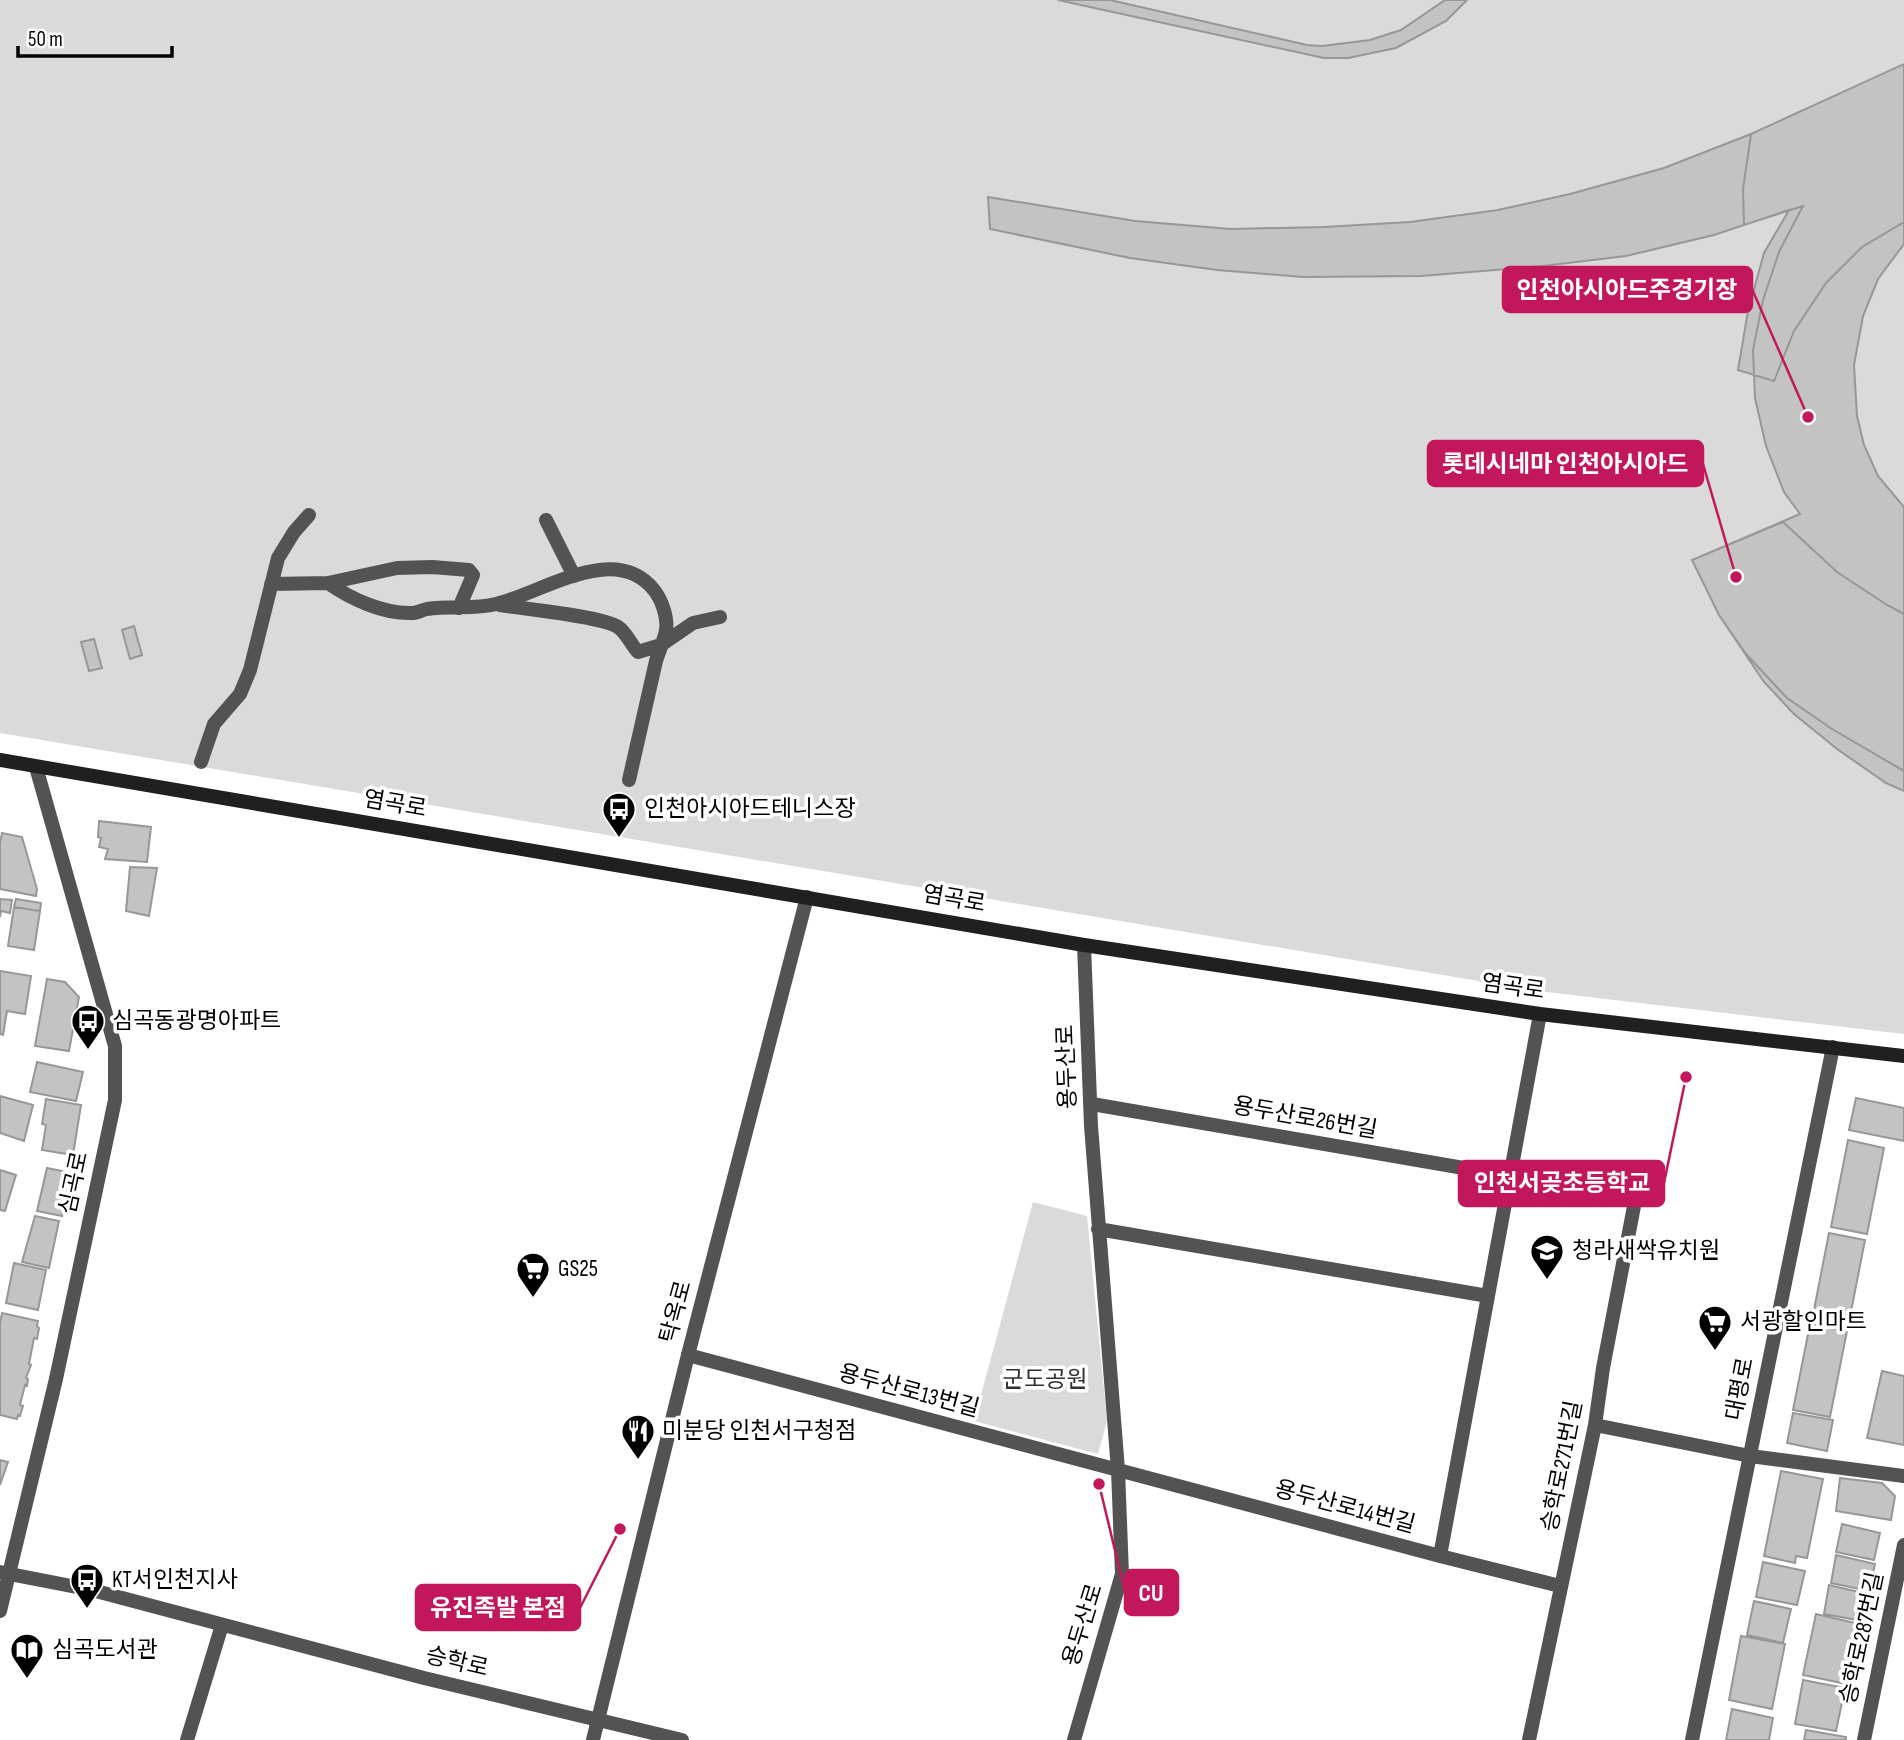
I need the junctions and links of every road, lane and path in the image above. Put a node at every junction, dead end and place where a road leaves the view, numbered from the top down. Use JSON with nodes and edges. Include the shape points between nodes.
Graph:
{"nodes":[{"id":1,"x":309,"y":515,"type":"dead end"},
{"id":2,"x":546,"y":520,"type":"dead end"},
{"id":3,"x":574,"y":576,"type":"junction"},
{"id":4,"x":328,"y":583,"type":"junction"},
{"id":5,"x":271,"y":584,"type":"junction"},
{"id":6,"x":495,"y":605,"type":"junction"},
{"id":7,"x":459,"y":608,"type":"junction"},
{"id":8,"x":720,"y":617,"type":"dead end"},
{"id":9,"x":661,"y":645,"type":"junction"},
{"id":10,"x":0,"y":760,"type":"edge"},
{"id":11,"x":201,"y":762,"type":"dead end"},
{"id":12,"x":36,"y":767,"type":"junction"},
{"id":13,"x":629,"y":780,"type":"dead end"},
{"id":14,"x":807,"y":897,"type":"junction"},
{"id":15,"x":1084,"y":945,"type":"junction"},
{"id":16,"x":1540,"y":1014,"type":"junction"},
{"id":17,"x":1833,"y":1047,"type":"junction"},
{"id":18,"x":1904,"y":1056,"type":"edge"},
{"id":19,"x":1092,"y":1104,"type":"junction"},
{"id":20,"x":1510,"y":1176,"type":"junction"},
{"id":21,"x":1635,"y":1201,"type":"joint"},
{"id":22,"x":1098,"y":1229,"type":"junction"},
{"id":23,"x":1488,"y":1296,"type":"junction"},
{"id":24,"x":688,"y":1355,"type":"junction"},
{"id":25,"x":1595,"y":1425,"type":"junction"},
{"id":26,"x":1750,"y":1456,"type":"junction"},
{"id":27,"x":1118,"y":1470,"type":"junction"},
{"id":28,"x":1904,"y":1476,"type":"edge"},
{"id":29,"x":1904,"y":1545,"type":"edge"},
{"id":30,"x":1440,"y":1556,"type":"junction"},
{"id":31,"x":5,"y":1574,"type":"edge"},
{"id":32,"x":1560,"y":1586,"type":"junction"},
{"id":33,"x":0,"y":1611,"type":"edge"},
{"id":34,"x":222,"y":1625,"type":"junction"},
{"id":35,"x":599,"y":1719,"type":"junction"},
{"id":36,"x":187,"y":1740,"type":"edge"},
{"id":37,"x":593,"y":1740,"type":"edge"},
{"id":38,"x":682,"y":1740,"type":"edge"},
{"id":39,"x":1073,"y":1740,"type":"edge"},
{"id":40,"x":1530,"y":1740,"type":"edge"},
{"id":41,"x":1692,"y":1740,"type":"edge"},
{"id":42,"x":1864,"y":1740,"type":"edge"}],
"edges":[{"from":1,"to":5,"type":"street","via":[[278,558]]},
{"from":2,"to":3,"type":"street"},
{"from":3,"to":6,"type":"street"},
{"from":3,"to":9,"type":"street","via":[[619,570],[647,583],[666,617]]},
{"from":4,"to":5,"type":"street"},
{"from":4,"to":7,"type":"street","via":[[369,605],[395,611],[413,614]]},
{"from":4,"to":7,"type":"street","via":[[397,568],[469,570],[473,575]]},
{"from":5,"to":11,"type":"street","via":[[250,670],[240,694],[214,724]]},
{"from":6,"to":7,"type":"street"},
{"from":6,"to":9,"type":"street","via":[[615,625],[638,652]]},
{"from":8,"to":9,"type":"street","via":[[693,623]]},
{"from":9,"to":13,"type":"street"},
{"from":10,"to":12,"type":"main road","name":"염곡로"},
{"from":12,"to":14,"type":"main road","name":"염곡로"},
{"from":12,"to":31,"type":"street","name":"심곡로","via":[[115,1046],[115,1100],[56,1379]]},
{"from":14,"to":15,"type":"main road","name":"염곡로"},
{"from":14,"to":24,"type":"street","name":"탁옥로"},
{"from":15,"to":16,"type":"main road","name":"염곡로"},
{"from":15,"to":19,"type":"street","name":"용두산로"},
{"from":16,"to":17,"type":"main road","name":"염곡로"},
{"from":16,"to":20,"type":"street"},
{"from":17,"to":18,"type":"main road","name":"염곡로"},
{"from":17,"to":26,"type":"street","name":"대평로"},
{"from":19,"to":20,"type":"street","name":"용두산로26번길"},
{"from":19,"to":22,"type":"street","name":"용두산로"},
{"from":20,"to":21,"type":"street","name":"용두산로26번길"},
{"from":20,"to":23,"type":"street"},
{"from":21,"to":25,"type":"street","name":"승학로271번길"},
{"from":22,"to":23,"type":"street"},
{"from":22,"to":27,"type":"street","name":"용두산로"},
{"from":23,"to":30,"type":"street"},
{"from":24,"to":27,"type":"street","name":"용두산로13번길"},
{"from":24,"to":35,"type":"street","name":"탁옥로"},
{"from":25,"to":26,"type":"street"},
{"from":25,"to":32,"type":"street","name":"승학로271번길"},
{"from":26,"to":28,"type":"street"},
{"from":26,"to":41,"type":"street","name":"대평로"},
{"from":27,"to":30,"type":"street","name":"용두산로14번길"},
{"from":27,"to":39,"type":"street","name":"용두산로","via":[[1122,1574]]},
{"from":29,"to":42,"type":"street","name":"승학로287번길"},
{"from":30,"to":32,"type":"street","name":"용두산로14번길"},
{"from":31,"to":33,"type":"street","name":"심곡로"},
{"from":31,"to":34,"type":"street","name":"승학로","via":[[92,1590]]},
{"from":32,"to":40,"type":"street","name":"승학로271번길"},
{"from":34,"to":35,"type":"street","name":"승학로"},
{"from":34,"to":36,"type":"street"},
{"from":35,"to":37,"type":"street","name":"탁옥로"},
{"from":35,"to":38,"type":"street","name":"승학로"}]}
